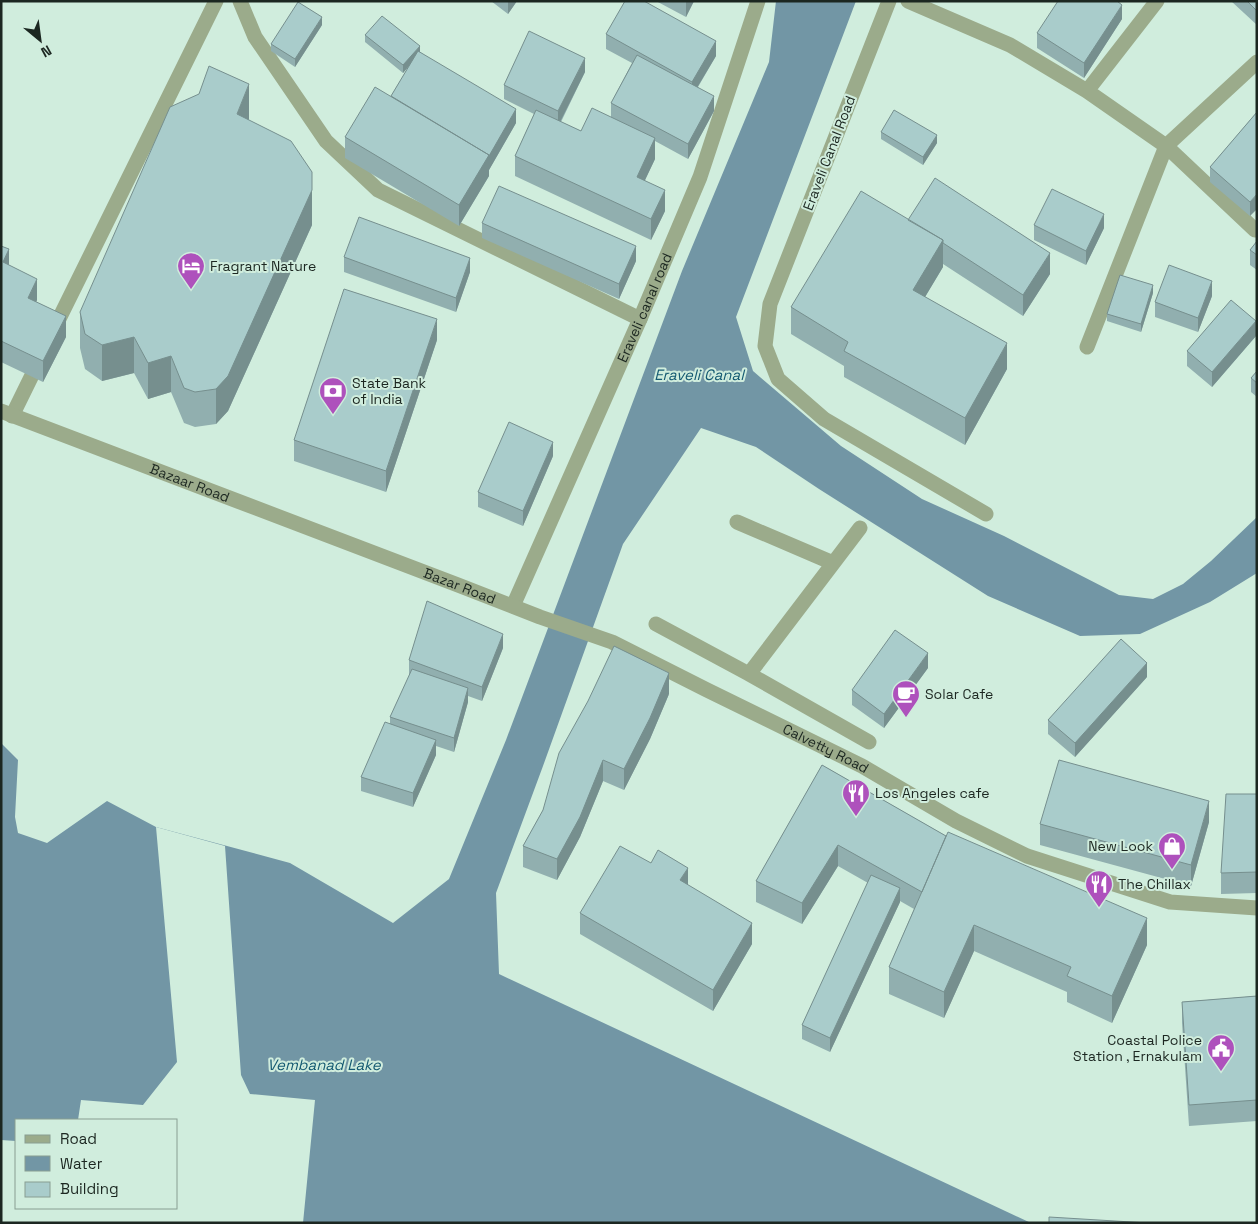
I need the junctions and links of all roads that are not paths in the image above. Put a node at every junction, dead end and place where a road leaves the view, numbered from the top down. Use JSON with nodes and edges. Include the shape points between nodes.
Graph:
{"nodes":[{"id":1,"x":216,"y":1,"type":"edge"},
{"id":2,"x":240,"y":1,"type":"edge"},
{"id":3,"x":758,"y":1,"type":"edge"},
{"id":4,"x":888,"y":1,"type":"edge"},
{"id":5,"x":908,"y":1,"type":"edge"},
{"id":6,"x":1157,"y":1,"type":"edge"},
{"id":7,"x":1257,"y":62,"type":"edge"},
{"id":8,"x":1087,"y":91,"type":"junction"},
{"id":9,"x":1166,"y":146,"type":"junction"},
{"id":10,"x":1255,"y":230,"type":"dead end"},
{"id":11,"x":640,"y":319,"type":"junction"},
{"id":12,"x":1087,"y":347,"type":"dead end"},
{"id":13,"x":6,"y":413,"type":"edge"},
{"id":14,"x":986,"y":514,"type":"dead end"},
{"id":15,"x":737,"y":522,"type":"dead end"},
{"id":16,"x":860,"y":528,"type":"dead end"},
{"id":17,"x":380,"y":555,"type":"joint"},
{"id":18,"x":833,"y":563,"type":"junction"},
{"id":19,"x":513,"y":606,"type":"junction"},
{"id":20,"x":540,"y":617,"type":"joint"},
{"id":21,"x":656,"y":624,"type":"dead end"},
{"id":22,"x":749,"y":674,"type":"junction"},
{"id":23,"x":869,"y":742,"type":"dead end"},
{"id":24,"x":1257,"y":908,"type":"edge"}],
"edges":[{"from":1,"to":13,"type":"street"},
{"from":2,"to":11,"type":"street","via":[[255,38],[326,141],[378,190]]},
{"from":3,"to":11,"type":"street","name":"Eraveli canal road","via":[[700,177]]},
{"from":4,"to":14,"type":"street","name":"Eraveli Canal Road","via":[[770,304],[765,346],[778,379],[824,419]]},
{"from":5,"to":8,"type":"street","via":[[1010,45]]},
{"from":6,"to":8,"type":"street"},
{"from":7,"to":9,"type":"street"},
{"from":8,"to":9,"type":"street"},
{"from":9,"to":10,"type":"street"},
{"from":9,"to":12,"type":"street"},
{"from":11,"to":19,"type":"street","name":"Eraveli canal road"},
{"from":13,"to":17,"type":"street","name":"Bazaar Road"},
{"from":15,"to":18,"type":"street"},
{"from":16,"to":18,"type":"street"},
{"from":17,"to":19,"type":"street","name":"Bazar Road"},
{"from":18,"to":22,"type":"street"},
{"from":19,"to":20,"type":"street","name":"Bazar Road"},
{"from":20,"to":24,"type":"street","name":"Calvetty Road","via":[[612,642],[862,766],[956,821],[1027,856],[1170,902]]},
{"from":21,"to":22,"type":"street"},
{"from":22,"to":23,"type":"street"}]}
